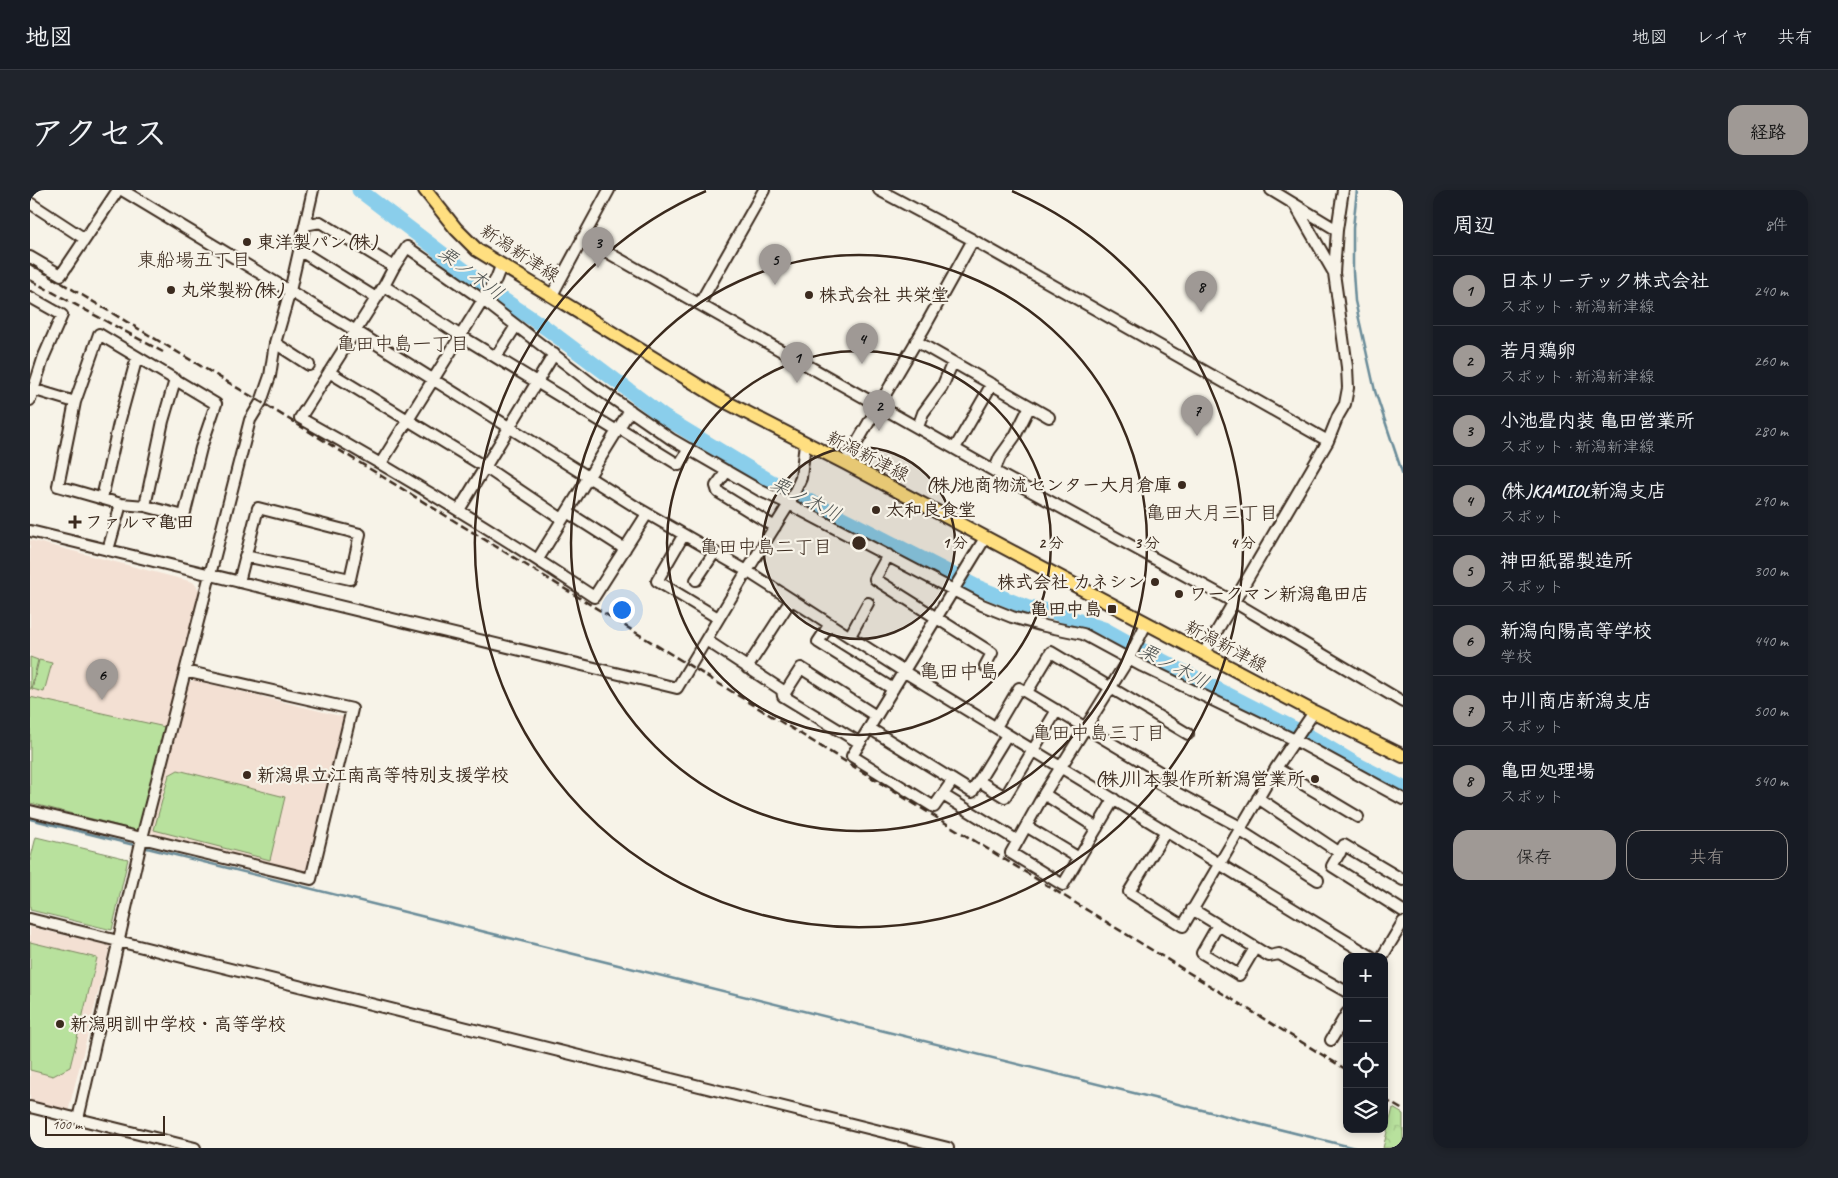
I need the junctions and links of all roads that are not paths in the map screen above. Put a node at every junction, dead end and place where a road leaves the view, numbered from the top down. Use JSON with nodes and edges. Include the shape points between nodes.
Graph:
{"nodes":[{"id":1,"x":120,"y":190,"type":"edge"},
{"id":2,"x":313,"y":190,"type":"edge"},
{"id":3,"x":425,"y":190,"type":"edge"},
{"id":4,"x":609,"y":190,"type":"edge"},
{"id":5,"x":764,"y":190,"type":"edge"},
{"id":6,"x":879,"y":190,"type":"edge"},
{"id":7,"x":1271,"y":190,"type":"edge"},
{"id":8,"x":1343,"y":190,"type":"edge"},
{"id":9,"x":30,"y":203,"type":"edge"},
{"id":10,"x":1295,"y":205,"type":"junction"},
{"id":11,"x":305,"y":225,"type":"junction"},
{"id":12,"x":1337,"y":230,"type":"junction"},
{"id":13,"x":582,"y":238,"type":"junction"},
{"id":14,"x":85,"y":239,"type":"junction"},
{"id":15,"x":973,"y":240,"type":"junction"},
{"id":16,"x":299,"y":250,"type":"junction"},
{"id":17,"x":30,"y":257,"type":"edge"},
{"id":18,"x":501,"y":266,"type":"junction"},
{"id":19,"x":394,"y":268,"type":"junction"},
{"id":20,"x":1334,"y":273,"type":"junction"},
{"id":21,"x":384,"y":286,"type":"junction"},
{"id":22,"x":290,"y":291,"type":"junction"},
{"id":23,"x":552,"y":295,"type":"junction"},
{"id":24,"x":30,"y":297,"type":"edge"},
{"id":25,"x":485,"y":297,"type":"junction"},
{"id":26,"x":376,"y":298,"type":"junction"},
{"id":27,"x":700,"y":303,"type":"junction"},
{"id":28,"x":516,"y":326,"type":"junction"},
{"id":29,"x":356,"y":331,"type":"junction"},
{"id":30,"x":461,"y":336,"type":"junction"},
{"id":31,"x":916,"y":341,"type":"junction"},
{"id":32,"x":275,"y":343,"type":"junction"},
{"id":33,"x":554,"y":354,"type":"junction"},
{"id":34,"x":137,"y":357,"type":"junction"},
{"id":35,"x":496,"y":357,"type":"junction"},
{"id":36,"x":952,"y":362,"type":"junction"},
{"id":37,"x":309,"y":365,"type":"dead end"},
{"id":38,"x":329,"y":372,"type":"junction"},
{"id":39,"x":175,"y":380,"type":"junction"},
{"id":40,"x":433,"y":380,"type":"junction"},
{"id":41,"x":538,"y":381,"type":"junction"},
{"id":42,"x":992,"y":384,"type":"junction"},
{"id":43,"x":31,"y":395,"type":"edge"},
{"id":44,"x":75,"y":402,"type":"junction"},
{"id":45,"x":879,"y":404,"type":"junction"},
{"id":46,"x":1030,"y":406,"type":"junction"},
{"id":47,"x":630,"y":410,"type":"junction"},
{"id":48,"x":1049,"y":417,"type":"dead end"},
{"id":49,"x":408,"y":420,"type":"junction"},
{"id":50,"x":510,"y":427,"type":"junction"},
{"id":51,"x":918,"y":427,"type":"junction"},
{"id":52,"x":618,"y":429,"type":"junction"},
{"id":53,"x":1328,"y":441,"type":"junction"},
{"id":54,"x":805,"y":443,"type":"junction"},
{"id":55,"x":955,"y":448,"type":"junction"},
{"id":56,"x":689,"y":450,"type":"junction"},
{"id":57,"x":381,"y":463,"type":"junction"},
{"id":58,"x":844,"y":463,"type":"junction"},
{"id":59,"x":485,"y":467,"type":"junction"},
{"id":60,"x":994,"y":470,"type":"junction"},
{"id":61,"x":727,"y":472,"type":"junction"},
{"id":62,"x":589,"y":477,"type":"junction"},
{"id":63,"x":102,"y":498,"type":"junction"},
{"id":64,"x":120,"y":504,"type":"junction"},
{"id":65,"x":789,"y":504,"type":"junction"},
{"id":66,"x":145,"y":506,"type":"junction"},
{"id":67,"x":458,"y":510,"type":"junction"},
{"id":68,"x":647,"y":514,"type":"junction"},
{"id":69,"x":565,"y":515,"type":"junction"},
{"id":70,"x":775,"y":527,"type":"junction"},
{"id":71,"x":30,"y":531,"type":"edge"},
{"id":72,"x":683,"y":536,"type":"junction"},
{"id":73,"x":986,"y":538,"type":"junction"},
{"id":74,"x":625,"y":549,"type":"junction"},
{"id":75,"x":108,"y":550,"type":"junction"},
{"id":76,"x":714,"y":553,"type":"junction"},
{"id":77,"x":888,"y":555,"type":"junction"},
{"id":78,"x":245,"y":556,"type":"junction"},
{"id":79,"x":538,"y":559,"type":"junction"},
{"id":80,"x":747,"y":571,"type":"junction"},
{"id":81,"x":209,"y":575,"type":"junction"},
{"id":82,"x":696,"y":580,"type":"dead end"},
{"id":83,"x":238,"y":582,"type":"junction"},
{"id":84,"x":953,"y":589,"type":"junction"},
{"id":85,"x":791,"y":600,"type":"junction"},
{"id":86,"x":1234,"y":602,"type":"junction"},
{"id":87,"x":868,"y":603,"type":"dead end"},
{"id":88,"x":936,"y":617,"type":"junction"},
{"id":89,"x":718,"y":618,"type":"junction"},
{"id":90,"x":830,"y":624,"type":"junction"},
{"id":91,"x":1146,"y":624,"type":"junction"},
{"id":92,"x":850,"y":636,"type":"junction"},
{"id":93,"x":706,"y":640,"type":"junction"},
{"id":94,"x":1204,"y":653,"type":"junction"},
{"id":95,"x":1129,"y":658,"type":"junction"},
{"id":96,"x":985,"y":666,"type":"dead end"},
{"id":97,"x":747,"y":668,"type":"junction"},
{"id":98,"x":185,"y":671,"type":"junction"},
{"id":99,"x":903,"y":671,"type":"junction"},
{"id":100,"x":893,"y":688,"type":"junction"},
{"id":101,"x":1110,"y":688,"type":"junction"},
{"id":102,"x":1027,"y":692,"type":"junction"},
{"id":103,"x":783,"y":696,"type":"junction"},
{"id":104,"x":1403,"y":702,"type":"edge"},
{"id":105,"x":1056,"y":710,"type":"junction"},
{"id":106,"x":1314,"y":712,"type":"junction"},
{"id":107,"x":876,"y":716,"type":"junction"},
{"id":108,"x":996,"y":727,"type":"junction"},
{"id":109,"x":869,"y":728,"type":"junction"},
{"id":110,"x":1086,"y":728,"type":"junction"},
{"id":111,"x":1188,"y":734,"type":"dead end"},
{"id":112,"x":1008,"y":735,"type":"junction"},
{"id":113,"x":1295,"y":740,"type":"junction"},
{"id":114,"x":860,"y":743,"type":"junction"},
{"id":115,"x":1032,"y":750,"type":"junction"},
{"id":116,"x":1403,"y":756,"type":"edge"},
{"id":117,"x":1062,"y":767,"type":"junction"},
{"id":118,"x":1276,"y":768,"type":"junction"},
{"id":119,"x":953,"y":780,"type":"junction"},
{"id":120,"x":979,"y":781,"type":"junction"},
{"id":121,"x":1044,"y":794,"type":"junction"},
{"id":122,"x":943,"y":795,"type":"junction"},
{"id":123,"x":1258,"y":798,"type":"junction"},
{"id":124,"x":1114,"y":799,"type":"junction"},
{"id":125,"x":1403,"y":800,"type":"edge"},
{"id":126,"x":30,"y":811,"type":"edge"},
{"id":127,"x":1358,"y":816,"type":"dead end"},
{"id":128,"x":1026,"y":826,"type":"junction"},
{"id":129,"x":1097,"y":828,"type":"junction"},
{"id":130,"x":1240,"y":829,"type":"junction"},
{"id":131,"x":1166,"y":831,"type":"junction"},
{"id":132,"x":142,"y":838,"type":"junction"},
{"id":133,"x":1018,"y":841,"type":"junction"},
{"id":134,"x":1340,"y":853,"type":"junction"},
{"id":135,"x":1079,"y":858,"type":"junction"},
{"id":136,"x":1220,"y":863,"type":"junction"},
{"id":137,"x":1318,"y":880,"type":"dead end"},
{"id":138,"x":1403,"y":880,"type":"edge"},
{"id":139,"x":1192,"y":909,"type":"junction"},
{"id":140,"x":1403,"y":911,"type":"edge"},
{"id":141,"x":30,"y":919,"type":"edge"},
{"id":142,"x":1403,"y":922,"type":"edge"},
{"id":143,"x":1218,"y":925,"type":"junction"},
{"id":144,"x":118,"y":940,"type":"junction"},
{"id":145,"x":1255,"y":948,"type":"junction"},
{"id":146,"x":1366,"y":953,"type":"edge"},
{"id":147,"x":1384,"y":953,"type":"edge"},
{"id":148,"x":1343,"y":990,"type":"edge"},
{"id":149,"x":1343,"y":1019,"type":"edge"},
{"id":150,"x":1330,"y":1040,"type":"dead end"},
{"id":151,"x":30,"y":1107,"type":"edge"},
{"id":152,"x":78,"y":1119,"type":"junction"},
{"id":153,"x":195,"y":1148,"type":"edge"},
{"id":154,"x":948,"y":1148,"type":"edge"}],
"edges":[{"from":1,"to":14,"type":"street"},
{"from":1,"to":22,"type":"street"},
{"from":2,"to":11,"type":"street"},
{"from":3,"to":18,"type":"main road","name":"新潟新津線","via":[[477,250]]},
{"from":4,"to":13,"type":"street"},
{"from":5,"to":27,"type":"street"},
{"from":6,"to":15,"type":"street"},
{"from":7,"to":10,"type":"street"},
{"from":8,"to":12,"type":"street"},
{"from":9,"to":14,"type":"street"},
{"from":10,"to":12,"type":"street"},
{"from":10,"to":20,"type":"street"},
{"from":11,"to":16,"type":"street"},
{"from":11,"to":19,"type":"street","via":[[320,222]]},
{"from":12,"to":20,"type":"street"},
{"from":13,"to":23,"type":"street"},
{"from":13,"to":27,"type":"street"},
{"from":14,"to":17,"type":"street","via":[[61,276]]},
{"from":15,"to":31,"type":"street"},
{"from":15,"to":53,"type":"street"},
{"from":16,"to":22,"type":"street"},
{"from":16,"to":26,"type":"street"},
{"from":18,"to":23,"type":"main road","name":"新潟新津線"},
{"from":18,"to":25,"type":"street"},
{"from":19,"to":21,"type":"street"},
{"from":19,"to":25,"type":"street","via":[[406,247]]},
{"from":20,"to":53,"type":"street","via":[[1348,388]]},
{"from":21,"to":26,"type":"street"},
{"from":21,"to":30,"type":"street"},
{"from":22,"to":29,"type":"street"},
{"from":22,"to":32,"type":"street"},
{"from":23,"to":54,"type":"main road","name":"新潟新津線","via":[[722,400]]},
{"from":24,"to":43,"type":"street","via":[[62,315]]},
{"from":25,"to":28,"type":"street"},
{"from":25,"to":30,"type":"street"},
{"from":26,"to":29,"type":"street"},
{"from":27,"to":45,"type":"street"},
{"from":28,"to":33,"type":"street"},
{"from":28,"to":35,"type":"street"},
{"from":29,"to":38,"type":"street"},
{"from":29,"to":40,"type":"street"},
{"from":30,"to":35,"type":"street"},
{"from":30,"to":40,"type":"street"},
{"from":31,"to":36,"type":"street"},
{"from":31,"to":45,"type":"street"},
{"from":32,"to":37,"type":"street"},
{"from":32,"to":81,"type":"street","via":[[270,376],[261,402],[250,420]]},
{"from":33,"to":41,"type":"street"},
{"from":33,"to":47,"type":"street"},
{"from":34,"to":39,"type":"street"},
{"from":34,"to":44,"type":"street","via":[[99,334]]},
{"from":34,"to":63,"type":"street"},
{"from":35,"to":41,"type":"street"},
{"from":36,"to":42,"type":"street"},
{"from":36,"to":51,"type":"street","via":[[942,387],[922,413]]},
{"from":38,"to":49,"type":"street"},
{"from":38,"to":57,"type":"street","via":[[300,418]]},
{"from":39,"to":66,"type":"street"},
{"from":39,"to":66,"type":"street","via":[[216,404],[184,516]]},
{"from":40,"to":49,"type":"street"},
{"from":40,"to":50,"type":"street"},
{"from":41,"to":50,"type":"street"},
{"from":41,"to":52,"type":"street"},
{"from":42,"to":46,"type":"street"},
{"from":42,"to":55,"type":"street"},
{"from":43,"to":44,"type":"street"},
{"from":44,"to":63,"type":"street","via":[[58,486]]},
{"from":45,"to":51,"type":"street"},
{"from":45,"to":58,"type":"street"},
{"from":46,"to":48,"type":"street"},
{"from":46,"to":60,"type":"street"},
{"from":47,"to":52,"type":"street"},
{"from":47,"to":56,"type":"street"},
{"from":49,"to":57,"type":"street"},
{"from":49,"to":59,"type":"street"},
{"from":50,"to":59,"type":"street"},
{"from":50,"to":62,"type":"street"},
{"from":51,"to":55,"type":"street"},
{"from":52,"to":56,"type":"street","via":[[679,465]]},
{"from":52,"to":62,"type":"street"},
{"from":53,"to":86,"type":"street"},
{"from":54,"to":58,"type":"main road","name":"新潟新津線"},
{"from":54,"to":65,"type":"street","via":[[801,478]]},
{"from":55,"to":60,"type":"street"},
{"from":56,"to":61,"type":"street"},
{"from":57,"to":67,"type":"street"},
{"from":58,"to":73,"type":"main road","name":"新潟新津線"},
{"from":59,"to":67,"type":"street"},
{"from":59,"to":69,"type":"street"},
{"from":60,"to":86,"type":"street"},
{"from":61,"to":65,"type":"street"},
{"from":61,"to":70,"type":"street","via":[[716,486],[718,492]]},
{"from":62,"to":68,"type":"street"},
{"from":62,"to":69,"type":"street"},
{"from":63,"to":64,"type":"street"},
{"from":64,"to":66,"type":"street"},
{"from":64,"to":75,"type":"street"},
{"from":65,"to":70,"type":"street"},
{"from":65,"to":77,"type":"street"},
{"from":67,"to":79,"type":"street"},
{"from":68,"to":72,"type":"street"},
{"from":68,"to":74,"type":"street"},
{"from":69,"to":74,"type":"street"},
{"from":69,"to":79,"type":"street"},
{"from":70,"to":80,"type":"street"},
{"from":71,"to":75,"type":"street"},
{"from":72,"to":76,"type":"street"},
{"from":72,"to":89,"type":"street","via":[[656,581]]},
{"from":73,"to":84,"type":"street"},
{"from":73,"to":91,"type":"main road","name":"新潟新津線"},
{"from":74,"to":79,"type":"street","via":[[594,596]]},
{"from":75,"to":81,"type":"street"},
{"from":76,"to":80,"type":"street"},
{"from":76,"to":82,"type":"street"},
{"from":77,"to":84,"type":"street"},
{"from":77,"to":88,"type":"street","via":[[875,579]]},
{"from":78,"to":78,"type":"street","via":[[258,508],[360,534],[350,579]]},
{"from":78,"to":83,"type":"street"},
{"from":80,"to":85,"type":"street"},
{"from":80,"to":89,"type":"street"},
{"from":81,"to":83,"type":"street"},
{"from":81,"to":98,"type":"street"},
{"from":83,"to":93,"type":"street","via":[[677,688]]},
{"from":84,"to":88,"type":"street"},
{"from":84,"to":95,"type":"street","via":[[1012,617],[1083,634]]},
{"from":85,"to":90,"type":"street"},
{"from":85,"to":97,"type":"street"},
{"from":86,"to":94,"type":"street"},
{"from":86,"to":104,"type":"street"},
{"from":87,"to":92,"type":"street"},
{"from":88,"to":96,"type":"street","via":[[992,652]]},
{"from":88,"to":99,"type":"street"},
{"from":89,"to":93,"type":"street"},
{"from":90,"to":92,"type":"street"},
{"from":90,"to":100,"type":"street","via":[[818,642]]},
{"from":91,"to":94,"type":"main road","name":"新潟新津線"},
{"from":91,"to":95,"type":"street"},
{"from":92,"to":99,"type":"street"},
{"from":93,"to":97,"type":"street"},
{"from":94,"to":106,"type":"main road","name":"新潟新津線"},
{"from":95,"to":101,"type":"street"},
{"from":95,"to":113,"type":"street"},
{"from":97,"to":103,"type":"street","via":[[782,690]]},
{"from":98,"to":132,"type":"street"},
{"from":98,"to":132,"type":"street","via":[[352,709],[311,879]]},
{"from":99,"to":100,"type":"street"},
{"from":99,"to":108,"type":"street"},
{"from":100,"to":107,"type":"street"},
{"from":101,"to":102,"type":"street","via":[[1051,652]]},
{"from":101,"to":110,"type":"street"},
{"from":101,"to":111,"type":"street"},
{"from":102,"to":105,"type":"street"},
{"from":102,"to":108,"type":"street","via":[[1019,688]]},
{"from":103,"to":107,"type":"street","via":[[801,668]]},
{"from":103,"to":114,"type":"street"},
{"from":105,"to":110,"type":"street"},
{"from":105,"to":115,"type":"street"},
{"from":106,"to":113,"type":"street"},
{"from":106,"to":116,"type":"main road","name":"新潟新津線"},
{"from":107,"to":109,"type":"street"},
{"from":108,"to":112,"type":"street"},
{"from":109,"to":114,"type":"street"},
{"from":109,"to":119,"type":"street"},
{"from":110,"to":117,"type":"street"},
{"from":110,"to":130,"type":"street","via":[[1163,774],[1158,783]]},
{"from":112,"to":115,"type":"street"},
{"from":112,"to":120,"type":"street"},
{"from":113,"to":118,"type":"street"},
{"from":113,"to":125,"type":"street"},
{"from":114,"to":122,"type":"street","via":[[852,756],[934,807]]},
{"from":115,"to":117,"type":"street"},
{"from":115,"to":120,"type":"street","via":[[1005,797]]},
{"from":117,"to":121,"type":"street"},
{"from":117,"to":124,"type":"street"},
{"from":118,"to":123,"type":"street"},
{"from":118,"to":127,"type":"street"},
{"from":119,"to":120,"type":"street","via":[[972,792]]},
{"from":119,"to":122,"type":"street"},
{"from":121,"to":128,"type":"street"},
{"from":121,"to":129,"type":"street"},
{"from":122,"to":133,"type":"street"},
{"from":123,"to":130,"type":"street"},
{"from":123,"to":134,"type":"street"},
{"from":124,"to":129,"type":"street"},
{"from":124,"to":131,"type":"street"},
{"from":126,"to":132,"type":"street"},
{"from":128,"to":133,"type":"street"},
{"from":128,"to":135,"type":"street"},
{"from":129,"to":135,"type":"street"},
{"from":130,"to":136,"type":"street"},
{"from":130,"to":137,"type":"street"},
{"from":131,"to":136,"type":"street"},
{"from":131,"to":139,"type":"street","via":[[1129,892],[1183,926]]},
{"from":132,"to":144,"type":"street"},
{"from":133,"to":135,"type":"street","via":[[1011,853],[1062,885]]},
{"from":134,"to":138,"type":"street","via":[[1344,845]]},
{"from":134,"to":140,"type":"street","via":[[1332,866]]},
{"from":136,"to":139,"type":"street"},
{"from":136,"to":146,"type":"street"},
{"from":139,"to":143,"type":"street"},
{"from":141,"to":144,"type":"street"},
{"from":142,"to":147,"type":"street"},
{"from":143,"to":145,"type":"street"},
{"from":143,"to":145,"type":"street","via":[[1202,953],[1239,976]]},
{"from":144,"to":152,"type":"street"},
{"from":144,"to":154,"type":"street"},
{"from":145,"to":148,"type":"street","via":[[1269,956],[1278,954]]},
{"from":149,"to":150,"type":"street"},
{"from":151,"to":152,"type":"street"},
{"from":152,"to":153,"type":"street"}]}
